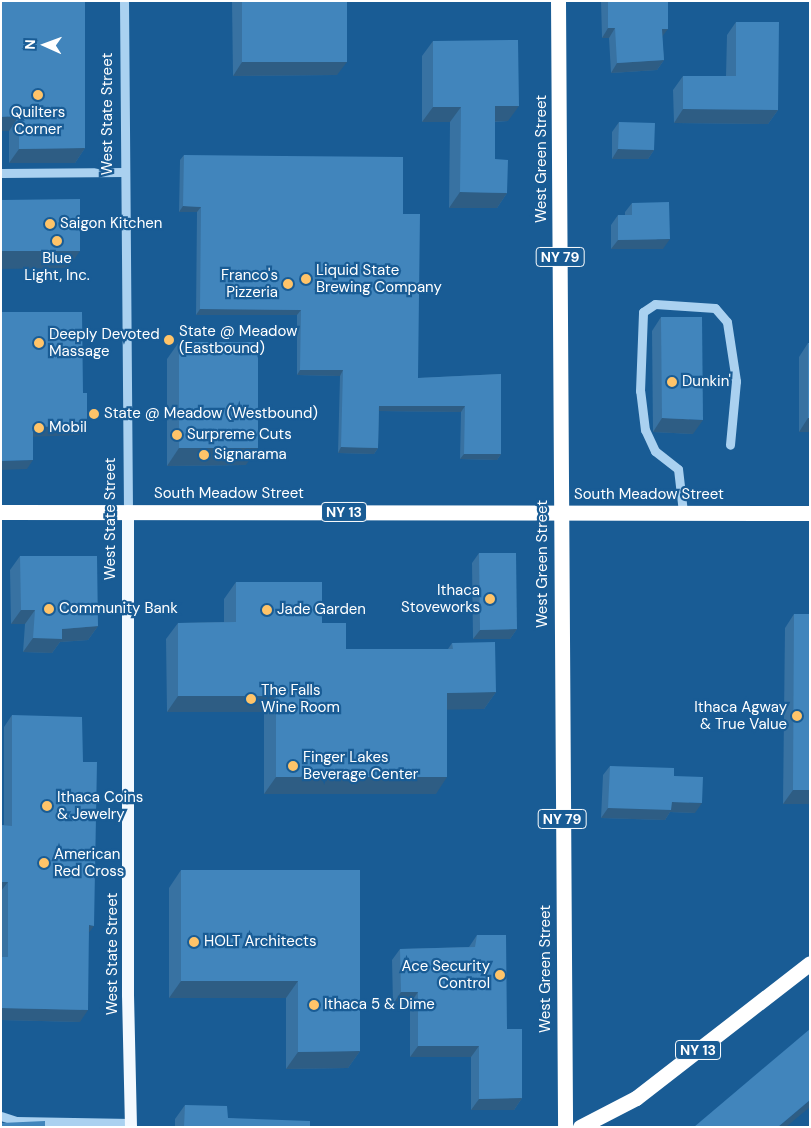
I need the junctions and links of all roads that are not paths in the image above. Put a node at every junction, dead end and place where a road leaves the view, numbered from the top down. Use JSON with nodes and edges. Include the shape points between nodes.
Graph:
{"nodes":[{"id":1,"x":124,"y":1,"type":"edge"},
{"id":2,"x":558,"y":1,"type":"edge"},
{"id":3,"x":125,"y":172,"type":"junction"},
{"id":4,"x":1,"y":173,"type":"edge"},
{"id":5,"x":730,"y":445,"type":"dead end"},
{"id":6,"x":128,"y":511,"type":"junction"},
{"id":7,"x":1,"y":512,"type":"edge"},
{"id":8,"x":560,"y":512,"type":"junction"},
{"id":9,"x":683,"y":512,"type":"junction"},
{"id":10,"x":810,"y":513,"type":"edge"},
{"id":11,"x":810,"y":963,"type":"edge"},
{"id":12,"x":1,"y":1116,"type":"edge"},
{"id":13,"x":132,"y":1125,"type":"edge"},
{"id":14,"x":565,"y":1127,"type":"edge"},
{"id":15,"x":580,"y":1127,"type":"edge"}],
"edges":[{"from":1,"to":3,"type":"street","name":"West State Street"},
{"from":2,"to":8,"type":"highway","name":"West Green Street","number":"NY 79"},
{"from":3,"to":4,"type":"street"},
{"from":3,"to":6,"type":"street","name":"West State Street"},
{"from":5,"to":9,"type":"street","via":[[736,381],[727,322],[715,308],[656,304],[643,312],[640,391],[645,430],[655,451],[678,469]]},
{"from":6,"to":7,"type":"highway","number":"NY 13"},
{"from":6,"to":8,"type":"highway","name":"South Meadow Street","number":"NY 13"},
{"from":6,"to":13,"type":"main road","name":"West State Street","via":[[128,995]]},
{"from":8,"to":9,"type":"highway","name":"South Meadow Street","number":"NY 13"},
{"from":8,"to":14,"type":"highway","name":"West Green Street","number":"NY 79"},
{"from":9,"to":10,"type":"highway","name":"South Meadow Street","number":"NY 13"},
{"from":11,"to":15,"type":"highway","number":"NY 13","via":[[636,1098]]},
{"from":12,"to":13,"type":"street","via":[[16,1121]]}]}
